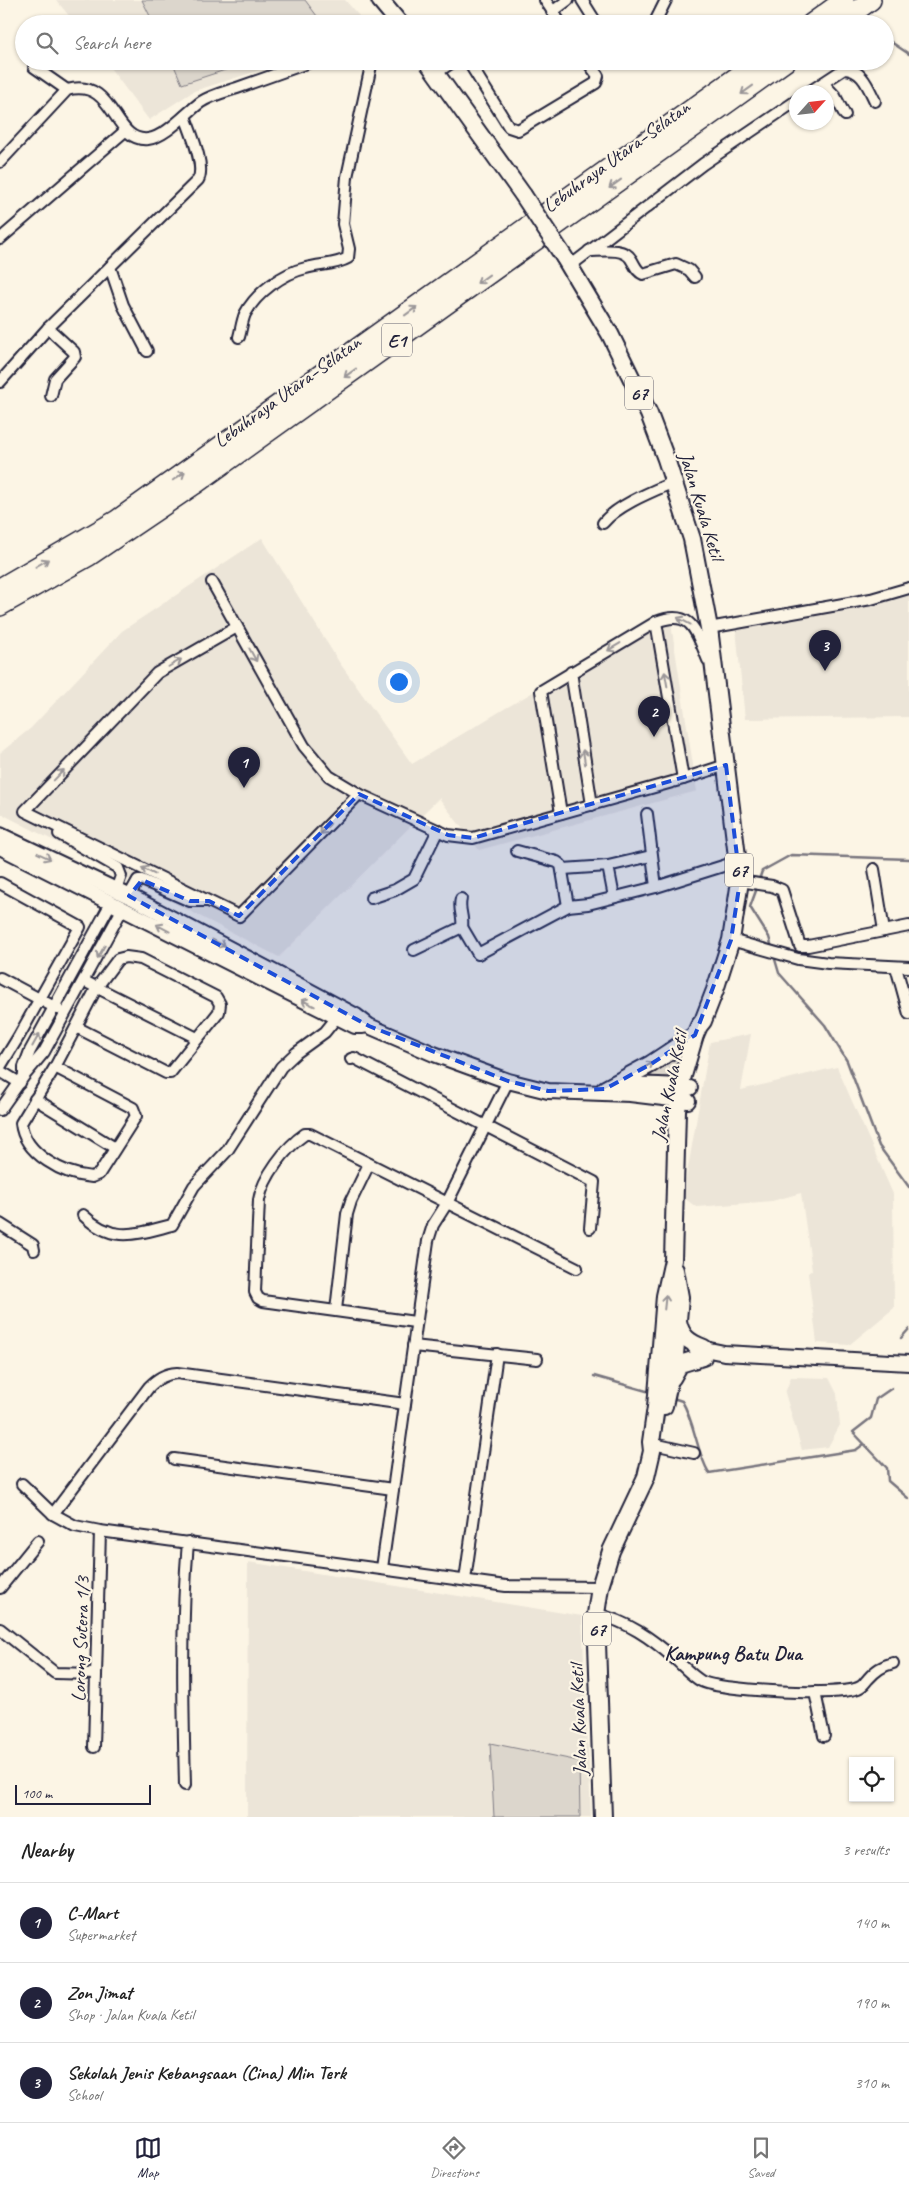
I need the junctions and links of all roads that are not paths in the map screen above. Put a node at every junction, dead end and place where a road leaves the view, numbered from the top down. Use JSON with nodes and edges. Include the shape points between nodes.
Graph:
{"nodes":[{"id":1,"x":380,"y":0,"type":"edge"},
{"id":2,"x":545,"y":0,"type":"edge"},
{"id":3,"x":568,"y":0,"type":"edge"},
{"id":4,"x":582,"y":0,"type":"edge"},
{"id":5,"x":666,"y":0,"type":"edge"},
{"id":6,"x":871,"y":0,"type":"edge"},
{"id":7,"x":838,"y":11,"type":"edge"},
{"id":8,"x":552,"y":12,"type":"junction"},
{"id":9,"x":391,"y":15,"type":"edge"},
{"id":10,"x":554,"y":15,"type":"edge"},
{"id":11,"x":591,"y":15,"type":"edge"},
{"id":12,"x":658,"y":15,"type":"edge"},
{"id":13,"x":37,"y":70,"type":"edge"},
{"id":14,"x":287,"y":70,"type":"edge"},
{"id":15,"x":370,"y":70,"type":"edge"},
{"id":16,"x":434,"y":70,"type":"edge"},
{"id":17,"x":474,"y":70,"type":"edge"},
{"id":18,"x":594,"y":70,"type":"edge"},
{"id":19,"x":746,"y":70,"type":"edge"},
{"id":20,"x":773,"y":70,"type":"edge"},
{"id":21,"x":842,"y":70,"type":"edge"},
{"id":22,"x":853,"y":70,"type":"edge"},
{"id":23,"x":823,"y":83,"type":"junction"},
{"id":24,"x":820,"y":85,"type":"edge"},
{"id":25,"x":67,"y":90,"type":"junction"},
{"id":26,"x":875,"y":101,"type":"dead end"},
{"id":27,"x":789,"y":106,"type":"edge"},
{"id":28,"x":845,"y":115,"type":"dead end"},
{"id":29,"x":185,"y":116,"type":"junction"},
{"id":30,"x":125,"y":131,"type":"junction"},
{"id":31,"x":0,"y":162,"type":"edge"},
{"id":32,"x":0,"y":239,"type":"edge"},
{"id":33,"x":589,"y":251,"type":"junction"},
{"id":34,"x":567,"y":261,"type":"junction"},
{"id":35,"x":110,"y":267,"type":"junction"},
{"id":36,"x":695,"y":277,"type":"dead end"},
{"id":37,"x":48,"y":328,"type":"junction"},
{"id":38,"x":240,"y":337,"type":"dead end"},
{"id":39,"x":147,"y":351,"type":"dead end"},
{"id":40,"x":0,"y":382,"type":"edge"},
{"id":41,"x":51,"y":396,"type":"dead end"},
{"id":42,"x":674,"y":482,"type":"junction"},
{"id":43,"x":603,"y":523,"type":"dead end"},
{"id":44,"x":212,"y":582,"type":"dead end"},
{"id":45,"x":0,"y":588,"type":"edge"},
{"id":46,"x":909,"y":588,"type":"edge"},
{"id":47,"x":0,"y":606,"type":"edge"},
{"id":48,"x":656,"y":622,"type":"junction"},
{"id":49,"x":237,"y":627,"type":"junction"},
{"id":50,"x":709,"y":628,"type":"junction"},
{"id":51,"x":571,"y":672,"type":"junction"},
{"id":52,"x":714,"y":675,"type":"junction"},
{"id":53,"x":726,"y":765,"type":"junction"},
{"id":54,"x":683,"y":779,"type":"junction"},
{"id":55,"x":359,"y":794,"type":"junction"},
{"id":56,"x":592,"y":805,"type":"junction"},
{"id":57,"x":561,"y":813,"type":"junction"},
{"id":58,"x":647,"y":814,"type":"dead end"},
{"id":59,"x":43,"y":819,"type":"junction"},
{"id":60,"x":438,"y":830,"type":"junction"},
{"id":61,"x":0,"y":835,"type":"edge"},
{"id":62,"x":0,"y":846,"type":"edge"},
{"id":63,"x":517,"y":851,"type":"dead end"},
{"id":64,"x":651,"y":856,"type":"junction"},
{"id":65,"x":739,"y":862,"type":"junction"},
{"id":66,"x":608,"y":866,"type":"junction"},
{"id":67,"x":563,"y":869,"type":"junction"},
{"id":68,"x":874,"y":870,"type":"dead end"},
{"id":69,"x":747,"y":881,"type":"junction"},
{"id":70,"x":0,"y":883,"type":"edge"},
{"id":71,"x":656,"y":887,"type":"junction"},
{"id":72,"x":614,"y":897,"type":"junction"},
{"id":73,"x":371,"y":898,"type":"dead end"},
{"id":74,"x":461,"y":898,"type":"dead end"},
{"id":75,"x":120,"y":899,"type":"junction"},
{"id":76,"x":209,"y":902,"type":"junction"},
{"id":77,"x":568,"y":906,"type":"junction"},
{"id":78,"x":909,"y":926,"type":"edge"},
{"id":79,"x":462,"y":927,"type":"junction"},
{"id":80,"x":884,"y":931,"type":"junction"},
{"id":81,"x":731,"y":940,"type":"junction"},
{"id":82,"x":800,"y":946,"type":"junction"},
{"id":83,"x":414,"y":950,"type":"dead end"},
{"id":84,"x":794,"y":958,"type":"junction"},
{"id":85,"x":896,"y":967,"type":"junction"},
{"id":86,"x":909,"y":967,"type":"edge"},
{"id":87,"x":0,"y":978,"type":"edge"},
{"id":88,"x":84,"y":981,"type":"junction"},
{"id":89,"x":97,"y":987,"type":"junction"},
{"id":90,"x":40,"y":999,"type":"junction"},
{"id":91,"x":54,"y":1006,"type":"junction"},
{"id":92,"x":66,"y":1013,"type":"junction"},
{"id":93,"x":909,"y":1014,"type":"edge"},
{"id":94,"x":337,"y":1018,"type":"junction"},
{"id":95,"x":369,"y":1026,"type":"junction"},
{"id":96,"x":76,"y":1027,"type":"junction"},
{"id":97,"x":699,"y":1028,"type":"junction"},
{"id":98,"x":197,"y":1038,"type":"junction"},
{"id":99,"x":351,"y":1060,"type":"dead end"},
{"id":100,"x":0,"y":1067,"type":"edge"},
{"id":101,"x":55,"y":1067,"type":"junction"},
{"id":102,"x":0,"y":1071,"type":"edge"},
{"id":103,"x":22,"y":1080,"type":"junction"},
{"id":104,"x":508,"y":1081,"type":"junction"},
{"id":105,"x":605,"y":1090,"type":"junction"},
{"id":106,"x":584,"y":1093,"type":"junction"},
{"id":107,"x":684,"y":1094,"type":"junction"},
{"id":108,"x":35,"y":1099,"type":"junction"},
{"id":109,"x":0,"y":1110,"type":"edge"},
{"id":110,"x":485,"y":1127,"type":"junction"},
{"id":111,"x":115,"y":1148,"type":"junction"},
{"id":112,"x":370,"y":1164,"type":"junction"},
{"id":113,"x":447,"y":1203,"type":"junction"},
{"id":114,"x":83,"y":1215,"type":"dead end"},
{"id":115,"x":0,"y":1224,"type":"edge"},
{"id":116,"x":590,"y":1228,"type":"dead end"},
{"id":117,"x":34,"y":1250,"type":"dead end"},
{"id":118,"x":673,"y":1260,"type":"junction"},
{"id":119,"x":577,"y":1268,"type":"dead end"},
{"id":120,"x":336,"y":1310,"type":"junction"},
{"id":121,"x":678,"y":1321,"type":"junction"},
{"id":122,"x":415,"y":1322,"type":"junction"},
{"id":123,"x":413,"y":1346,"type":"junction"},
{"id":124,"x":668,"y":1350,"type":"junction"},
{"id":125,"x":703,"y":1352,"type":"junction"},
{"id":126,"x":498,"y":1354,"type":"junction"},
{"id":127,"x":536,"y":1359,"type":"dead end"},
{"id":128,"x":909,"y":1363,"type":"edge"},
{"id":129,"x":666,"y":1385,"type":"junction"},
{"id":130,"x":405,"y":1404,"type":"junction"},
{"id":131,"x":655,"y":1448,"type":"junction"},
{"id":132,"x":694,"y":1453,"type":"dead end"},
{"id":133,"x":174,"y":1459,"type":"dead end"},
{"id":134,"x":22,"y":1484,"type":"dead end"},
{"id":135,"x":393,"y":1489,"type":"junction"},
{"id":136,"x":53,"y":1514,"type":"junction"},
{"id":137,"x":100,"y":1531,"type":"junction"},
{"id":138,"x":38,"y":1541,"type":"dead end"},
{"id":139,"x":188,"y":1542,"type":"junction"},
{"id":140,"x":382,"y":1568,"type":"junction"},
{"id":141,"x":464,"y":1580,"type":"junction"},
{"id":142,"x":600,"y":1587,"type":"junction"},
{"id":143,"x":0,"y":1588,"type":"edge"},
{"id":144,"x":596,"y":1614,"type":"junction"},
{"id":145,"x":0,"y":1629,"type":"edge"},
{"id":146,"x":893,"y":1663,"type":"dead end"},
{"id":147,"x":96,"y":1674,"type":"junction"},
{"id":148,"x":815,"y":1692,"type":"junction"},
{"id":149,"x":824,"y":1736,"type":"dead end"},
{"id":150,"x":94,"y":1747,"type":"dead end"},
{"id":151,"x":184,"y":1785,"type":"dead end"},
{"id":152,"x":603,"y":1817,"type":"edge"}],
"edges":[{"from":1,"to":9,"type":"main road"},
{"from":2,"to":8,"type":"street"},
{"from":3,"to":8,"type":"street"},
{"from":4,"to":11,"type":"street"},
{"from":5,"to":12,"type":"street"},
{"from":6,"to":7,"type":"highway"},
{"from":8,"to":10,"type":"street"},
{"from":13,"to":25,"type":"street"},
{"from":14,"to":29,"type":"street","via":[[210,98]]},
{"from":15,"to":38,"type":"street","via":[[347,177],[343,224],[348,258],[342,262],[306,268],[270,287],[254,300],[244,316]]},
{"from":16,"to":34,"type":"main road","name":"Jalan Kuala Ketil","number":"67","bridge":true},
{"from":17,"to":18,"type":"street","via":[[509,127],[518,130],[596,83],[598,76]]},
{"from":45,"to":19,"type":"highway","name":"Lebuhraya Utara–Selatan","number":"E1","one_way":true,"via":[[125,514]]},
{"from":20,"to":47,"type":"highway","name":"Lebuhraya Utara–Selatan","number":"E1","one_way":true,"via":[[194,485],[89,556]]},
{"from":21,"to":23,"type":"street"},
{"from":22,"to":26,"type":"street","via":[[862,78]]},
{"from":23,"to":24,"type":"street"},
{"from":23,"to":28,"type":"street","via":[[835,96]]},
{"from":25,"to":30,"type":"street","via":[[84,89],[96,93],[112,108]]},
{"from":25,"to":31,"type":"street"},
{"from":27,"to":33,"type":"street","via":[[703,164]]},
{"from":29,"to":30,"type":"street","via":[[148,139]]},
{"from":29,"to":35,"type":"street","via":[[200,163],[200,177]]},
{"from":30,"to":32,"type":"street"},
{"from":33,"to":34,"type":"street"},
{"from":33,"to":36,"type":"street","via":[[624,253],[643,274],[676,264]]},
{"from":34,"to":42,"type":"main road","name":"Jalan Kuala Ketil","number":"67","via":[[615,343],[648,414]]},
{"from":35,"to":37,"type":"street"},
{"from":35,"to":39,"type":"street","via":[[123,305]]},
{"from":37,"to":40,"type":"street"},
{"from":37,"to":41,"type":"street","via":[[74,352],[75,357],[55,379]]},
{"from":42,"to":43,"type":"street","via":[[627,505]]},
{"from":42,"to":50,"type":"main road","name":"Jalan Kuala Ketil","number":"67","via":[[697,557]]},
{"from":44,"to":49,"type":"street"},
{"from":46,"to":50,"type":"street","via":[[871,599]]},
{"from":48,"to":51,"type":"street","one_way":true},
{"from":52,"to":48,"type":"street","one_way":true,"via":[[696,631],[685,619],[673,616]]},
{"from":54,"to":48,"type":"street","one_way":true},
{"from":49,"to":55,"type":"street","one_way":true,"via":[[304,746],[329,776]]},
{"from":59,"to":49,"type":"street","one_way":true,"via":[[25,811],[153,677]]},
{"from":50,"to":52,"type":"main road","name":"Jalan Kuala Ketil","number":"67"},
{"from":56,"to":51,"type":"street","one_way":true},
{"from":51,"to":57,"type":"street","via":[[541,691]]},
{"from":52,"to":53,"type":"main road","name":"Jalan Kuala Ketil","number":"67"},
{"from":53,"to":54,"type":"street"},
{"from":53,"to":65,"type":"main road","name":"Jalan Kuala Ketil","number":"67"},
{"from":54,"to":56,"type":"street"},
{"from":55,"to":60,"type":"street"},
{"from":55,"to":76,"type":"street","one_way":true,"via":[[239,916]]},
{"from":56,"to":57,"type":"street"},
{"from":57,"to":60,"type":"street","via":[[473,838],[448,835]]},
{"from":58,"to":64,"type":"street"},
{"from":59,"to":75,"type":"street","via":[[51,830],[118,868]]},
{"from":76,"to":59,"type":"street","one_way":true},
{"from":60,"to":73,"type":"street","via":[[414,879]]},
{"from":61,"to":75,"type":"main road","one_way":true},
{"from":62,"to":75,"type":"main road"},
{"from":63,"to":67,"type":"street","via":[[557,862]]},
{"from":64,"to":66,"type":"street"},
{"from":64,"to":71,"type":"street"},
{"from":65,"to":69,"type":"main road","name":"Jalan Kuala Ketil","number":"67"},
{"from":65,"to":71,"type":"street"},
{"from":66,"to":67,"type":"street"},
{"from":66,"to":72,"type":"street"},
{"from":67,"to":77,"type":"street"},
{"from":68,"to":80,"type":"street"},
{"from":69,"to":81,"type":"main road","name":"Jalan Kuala Ketil","number":"67"},
{"from":69,"to":82,"type":"street","via":[[772,886],[784,894]]},
{"from":70,"to":90,"type":"street","via":[[80,927]]},
{"from":71,"to":72,"type":"street"},
{"from":72,"to":77,"type":"street"},
{"from":74,"to":79,"type":"street"},
{"from":75,"to":76,"type":"street","via":[[142,880],[190,901]]},
{"from":75,"to":88,"type":"street","one_way":true},
{"from":75,"to":91,"type":"street"},
{"from":94,"to":75,"type":"main road","one_way":true},
{"from":75,"to":95,"type":"main road","one_way":true,"via":[[308,990]]},
{"from":77,"to":79,"type":"street","via":[[477,954]]},
{"from":78,"to":80,"type":"street"},
{"from":79,"to":83,"type":"street"},
{"from":80,"to":82,"type":"street"},
{"from":81,"to":84,"type":"street"},
{"from":81,"to":97,"type":"main road","name":"Jalan Kuala Ketil","number":"67"},
{"from":82,"to":84,"type":"street"},
{"from":84,"to":85,"type":"street"},
{"from":85,"to":86,"type":"street"},
{"from":85,"to":93,"type":"street"},
{"from":87,"to":90,"type":"street"},
{"from":88,"to":89,"type":"street"},
{"from":88,"to":92,"type":"street"},
{"from":89,"to":96,"type":"street"},
{"from":89,"to":98,"type":"street"},
{"from":89,"to":98,"type":"street","via":[[118,959],[126,957],[141,959],[216,997],[220,1004],[219,1012]]},
{"from":90,"to":91,"type":"street"},
{"from":90,"to":100,"type":"street"},
{"from":91,"to":92,"type":"street"},
{"from":103,"to":91,"type":"street","one_way":true,"via":[[30,1051]]},
{"from":92,"to":103,"type":"street","via":[[44,1052]]},
{"from":94,"to":95,"type":"main road","via":[[354,1026]]},
{"from":94,"to":114,"type":"street","via":[[325,1032],[281,1067],[227,1151],[194,1186],[172,1224],[136,1234],[108,1233],[95,1227]]},
{"from":95,"to":104,"type":"main road","via":[[412,1046]]},
{"from":96,"to":98,"type":"street","via":[[168,1073]]},
{"from":96,"to":101,"type":"street"},
{"from":105,"to":97,"type":"main road","one_way":true,"via":[[651,1064]]},
{"from":97,"to":107,"type":"main road","name":"Jalan Kuala Ketil","number":"67","via":[[704,1028]]},
{"from":99,"to":110,"type":"street","via":[[354,1058]]},
{"from":101,"to":108,"type":"street"},
{"from":101,"to":111,"type":"street","via":[[135,1110],[135,1120]]},
{"from":102,"to":103,"type":"street"},
{"from":103,"to":109,"type":"street"},
{"from":104,"to":106,"type":"main road","via":[[548,1091]]},
{"from":104,"to":110,"type":"street"},
{"from":105,"to":106,"type":"main road"},
{"from":105,"to":107,"type":"main road","via":[[630,1084],[656,1083]]},
{"from":106,"to":107,"type":"main road"},
{"from":107,"to":118,"type":"main road","name":"Jalan Kuala Ketil","number":"67","via":[[676,1159]]},
{"from":108,"to":111,"type":"street"},
{"from":108,"to":111,"type":"street","via":[[21,1123],[30,1146],[41,1157],[66,1170],[92,1178],[99,1174]]},
{"from":110,"to":113,"type":"street"},
{"from":110,"to":116,"type":"street","via":[[594,1182]]},
{"from":112,"to":113,"type":"street"},
{"from":112,"to":120,"type":"street","via":[[347,1214]]},
{"from":112,"to":120,"type":"street","via":[[305,1134],[267,1174],[261,1186],[255,1292],[258,1298]]},
{"from":113,"to":119,"type":"street"},
{"from":113,"to":122,"type":"street","via":[[428,1241]]},
{"from":115,"to":117,"type":"street","via":[[33,1245]]},
{"from":118,"to":121,"type":"main road","name":"Jalan Kuala Ketil","number":"67","via":[[680,1297]]},
{"from":124,"to":118,"type":"main road","name":"Jalan Kuala Ketil","number":"67","one_way":true,"via":[[665,1296]]},
{"from":120,"to":122,"type":"street"},
{"from":121,"to":124,"type":"main road","name":"Jalan Kuala Ketil","number":"67"},
{"from":121,"to":125,"type":"main road","via":[[680,1333]]},
{"from":122,"to":123,"type":"street"},
{"from":123,"to":126,"type":"street"},
{"from":123,"to":130,"type":"street"},
{"from":124,"to":125,"type":"main road"},
{"from":124,"to":129,"type":"main road","name":"Jalan Kuala Ketil","number":"67"},
{"from":125,"to":128,"type":"main road"},
{"from":125,"to":129,"type":"main road","via":[[680,1364]]},
{"from":126,"to":127,"type":"street"},
{"from":126,"to":141,"type":"street"},
{"from":129,"to":131,"type":"main road","name":"Jalan Kuala Ketil","number":"67","via":[[651,1442]]},
{"from":130,"to":135,"type":"street"},
{"from":130,"to":136,"type":"street","via":[[166,1374],[149,1387]]},
{"from":131,"to":132,"type":"street"},
{"from":131,"to":142,"type":"main road","name":"Jalan Kuala Ketil","number":"67"},
{"from":133,"to":135,"type":"street"},
{"from":134,"to":136,"type":"street"},
{"from":135,"to":140,"type":"street"},
{"from":136,"to":137,"type":"street","via":[[75,1526]]},
{"from":137,"to":139,"type":"street"},
{"from":137,"to":147,"type":"street","name":"Lorong Sutera 1/3"},
{"from":138,"to":143,"type":"street"},
{"from":139,"to":140,"type":"street"},
{"from":139,"to":151,"type":"street","via":[[183,1670]]},
{"from":140,"to":141,"type":"street"},
{"from":141,"to":142,"type":"street","via":[[506,1586]]},
{"from":142,"to":144,"type":"main road","name":"Jalan Kuala Ketil","number":"67"},
{"from":144,"to":148,"type":"street","via":[[615,1618],[632,1627],[701,1681],[716,1686]]},
{"from":144,"to":152,"type":"main road","name":"Jalan Kuala Ketil","number":"67"},
{"from":145,"to":147,"type":"street","via":[[55,1673]]},
{"from":146,"to":148,"type":"street","via":[[879,1668],[861,1687]]},
{"from":147,"to":150,"type":"street","name":"Lorong Sutera 1/3"},
{"from":148,"to":149,"type":"street"}]}
